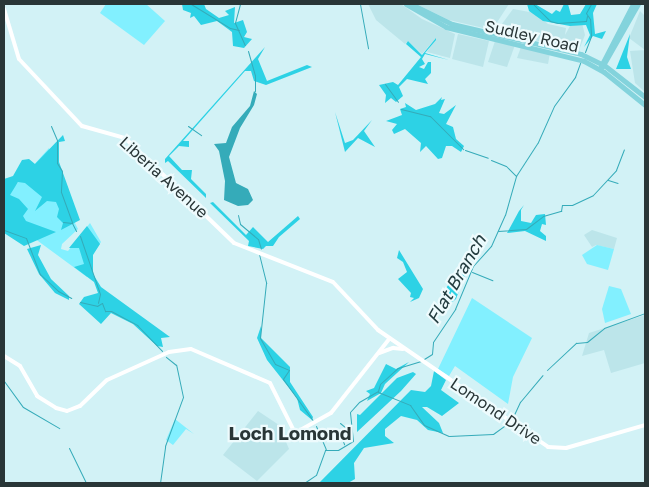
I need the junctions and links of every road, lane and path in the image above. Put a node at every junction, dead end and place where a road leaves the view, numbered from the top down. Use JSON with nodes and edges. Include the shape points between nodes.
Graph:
{"nodes":[{"id":1,"x":406,"y":4,"type":"edge"},
{"id":2,"x":411,"y":4,"type":"edge"},
{"id":3,"x":632,"y":4,"type":"edge"},
{"id":4,"x":638,"y":4,"type":"edge"},
{"id":5,"x":4,"y":9,"type":"edge"},
{"id":6,"x":607,"y":57,"type":"junction"},
{"id":7,"x":594,"y":60,"type":"junction"},
{"id":8,"x":602,"y":66,"type":"junction"},
{"id":9,"x":611,"y":70,"type":"junction"},
{"id":10,"x":645,"y":97,"type":"edge"},
{"id":11,"x":645,"y":105,"type":"edge"},
{"id":12,"x":390,"y":338,"type":"junction"},
{"id":13,"x":409,"y":352,"type":"junction"},
{"id":14,"x":377,"y":354,"type":"junction"},
{"id":15,"x":4,"y":356,"type":"edge"},
{"id":16,"x":645,"y":426,"type":"edge"}],
"edges":[{"from":1,"to":8,"type":"main road","name":"Sudley Road","via":[[447,28]]},
{"from":2,"to":7,"type":"main road","name":"Sudley Road","via":[[451,24],[568,50]]},
{"from":3,"to":6,"type":"main road"},
{"from":4,"to":6,"type":"main road"},
{"from":5,"to":12,"type":"main road","name":"Liberia Avenue","via":[[19,59],[80,124],[90,131],[125,138],[234,243],[333,282],[372,325]]},
{"from":6,"to":7,"type":"main road"},
{"from":6,"to":8,"type":"main road"},
{"from":6,"to":9,"type":"main road"},
{"from":7,"to":8,"type":"main road","name":"Sudley Road"},
{"from":8,"to":9,"type":"main road","name":"Sudley Road"},
{"from":8,"to":11,"type":"main road","name":"Sudley Road"},
{"from":9,"to":10,"type":"main road","name":"Sudley Road"},
{"from":12,"to":13,"type":"main road","name":"Lomond Drive"},
{"from":12,"to":14,"type":"main road"},
{"from":13,"to":14,"type":"main road","name":"Lomond Drive","via":[[393,348]]},
{"from":13,"to":16,"type":"main road","name":"Lomond Drive","via":[[551,448],[566,448]]},
{"from":14,"to":15,"type":"main road","via":[[328,416],[295,433],[273,386],[196,350],[178,349],[104,382],[80,406],[65,411],[37,396],[20,366]]}]}
